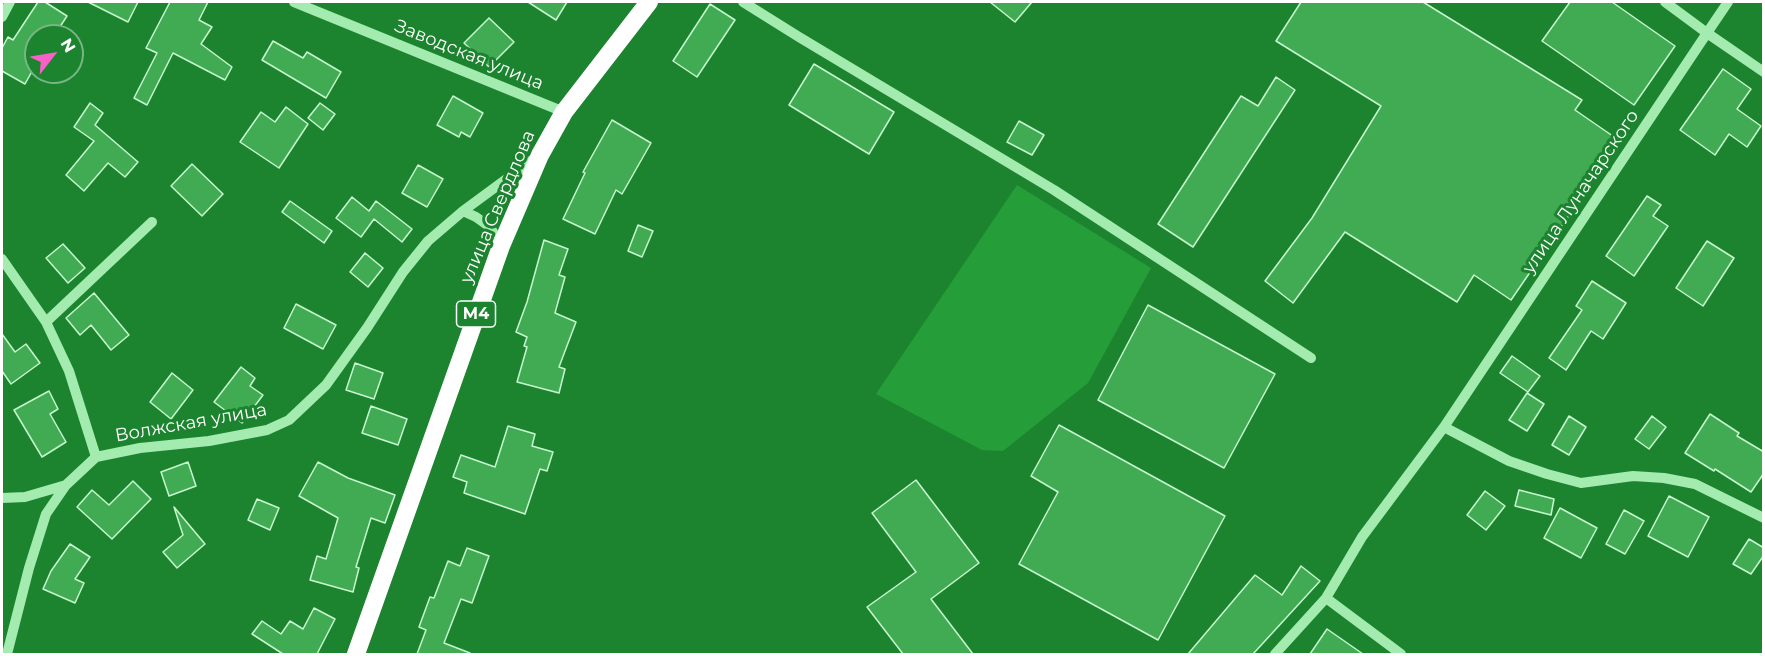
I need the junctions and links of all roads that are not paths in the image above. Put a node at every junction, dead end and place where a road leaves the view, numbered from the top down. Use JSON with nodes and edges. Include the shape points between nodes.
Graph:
{"nodes":[{"id":1,"x":10,"y":2,"type":"edge"},
{"id":2,"x":294,"y":2,"type":"edge"},
{"id":3,"x":649,"y":2,"type":"edge"},
{"id":4,"x":743,"y":2,"type":"edge"},
{"id":5,"x":1665,"y":2,"type":"edge"},
{"id":6,"x":1728,"y":2,"type":"edge"},
{"id":7,"x":2,"y":17,"type":"edge"},
{"id":8,"x":1707,"y":33,"type":"junction"},
{"id":9,"x":1764,"y":72,"type":"edge"},
{"id":10,"x":564,"y":112,"type":"junction"},
{"id":11,"x":540,"y":155,"type":"junction"},
{"id":12,"x":463,"y":211,"type":"junction"},
{"id":13,"x":152,"y":222,"type":"dead end"},
{"id":14,"x":501,"y":246,"type":"junction"},
{"id":15,"x":2,"y":259,"type":"edge"},
{"id":16,"x":46,"y":322,"type":"junction"},
{"id":17,"x":1311,"y":358,"type":"dead end"},
{"id":18,"x":1444,"y":427,"type":"junction"},
{"id":19,"x":96,"y":457,"type":"junction"},
{"id":20,"x":66,"y":485,"type":"junction"},
{"id":21,"x":2,"y":498,"type":"edge"},
{"id":22,"x":1764,"y":518,"type":"edge"},
{"id":23,"x":1326,"y":598,"type":"junction"},
{"id":24,"x":7,"y":654,"type":"edge"},
{"id":25,"x":356,"y":654,"type":"edge"},
{"id":26,"x":1275,"y":654,"type":"edge"},
{"id":27,"x":1401,"y":654,"type":"edge"}],
"edges":[{"from":1,"to":7,"type":"street"},
{"from":2,"to":10,"type":"street","name":"Заводская улица"},
{"from":3,"to":10,"type":"highway","name":"улица Свердлова","number":"M4"},
{"from":4,"to":17,"type":"street","via":[[1054,190]]},
{"from":5,"to":8,"type":"street"},
{"from":6,"to":8,"type":"street","name":"улица Луначарского"},
{"from":8,"to":9,"type":"street"},
{"from":8,"to":18,"type":"street","name":"улица Луначарского"},
{"from":10,"to":11,"type":"highway","name":"улица Свердлова","number":"M4"},
{"from":11,"to":12,"type":"street","name":"Волжская улица"},
{"from":11,"to":14,"type":"highway","name":"улица Свердлова","number":"M4"},
{"from":12,"to":14,"type":"street","via":[[490,227]]},
{"from":12,"to":19,"type":"street","name":"Волжская улица","via":[[428,241],[326,385],[289,420],[267,430]]},
{"from":13,"to":16,"type":"street"},
{"from":14,"to":25,"type":"highway","name":"улица Свердлова","number":"M4"},
{"from":15,"to":16,"type":"street"},
{"from":16,"to":19,"type":"street","via":[[69,371]]},
{"from":18,"to":22,"type":"street","via":[[1509,461],[1547,474],[1581,483],[1634,476],[1695,484]]},
{"from":18,"to":23,"type":"street","name":"улица Луначарского","via":[[1362,537]]},
{"from":19,"to":20,"type":"street","name":"Волжская улица"},
{"from":20,"to":21,"type":"street","via":[[25,497]]},
{"from":20,"to":24,"type":"street","name":"Волжская улица","via":[[46,514]]},
{"from":23,"to":26,"type":"street","name":"улица Луначарского"},
{"from":23,"to":27,"type":"street"}]}
